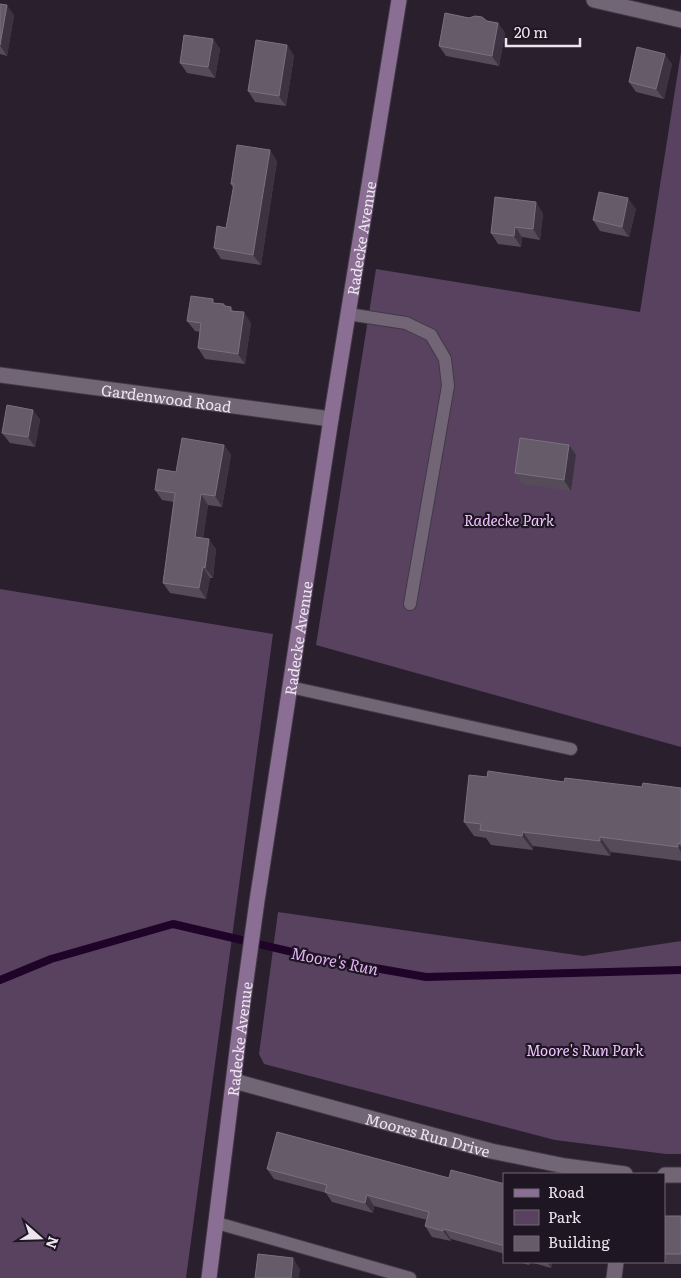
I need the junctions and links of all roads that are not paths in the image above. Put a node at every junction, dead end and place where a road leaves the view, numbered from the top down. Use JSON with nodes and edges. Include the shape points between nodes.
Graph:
{"nodes":[{"id":1,"x":399,"y":0,"type":"edge"},
{"id":2,"x":594,"y":0,"type":"edge"},
{"id":3,"x":681,"y":20,"type":"edge"},
{"id":4,"x":348,"y":314,"type":"junction"},
{"id":5,"x":0,"y":375,"type":"edge"},
{"id":6,"x":331,"y":419,"type":"junction"},
{"id":7,"x":410,"y":604,"type":"dead end"},
{"id":8,"x":290,"y":687,"type":"junction"},
{"id":9,"x":571,"y":749,"type":"dead end"},
{"id":10,"x":234,"y":1081,"type":"junction"},
{"id":11,"x":618,"y":1173,"type":"edge"},
{"id":12,"x":666,"y":1175,"type":"edge"},
{"id":13,"x":681,"y":1175,"type":"edge"},
{"id":14,"x":217,"y":1223,"type":"junction"},
{"id":15,"x":616,"y":1263,"type":"edge"},
{"id":16,"x":376,"y":1273,"type":"edge"},
{"id":17,"x":209,"y":1278,"type":"edge"},
{"id":18,"x":410,"y":1278,"type":"edge"},
{"id":19,"x":614,"y":1278,"type":"edge"}],
"edges":[{"from":1,"to":4,"type":"street","name":"Radecke Avenue"},
{"from":2,"to":3,"type":"street"},
{"from":4,"to":6,"type":"street","name":"Radecke Avenue"},
{"from":4,"to":7,"type":"lane","via":[[406,323],[431,335],[445,359],[448,386]]},
{"from":5,"to":6,"type":"street","name":"Gardenwood Road"},
{"from":6,"to":8,"type":"street","name":"Radecke Avenue"},
{"from":8,"to":9,"type":"lane"},
{"from":8,"to":10,"type":"street","name":"Radecke Avenue","via":[[257,901]]},
{"from":10,"to":11,"type":"street","name":"Moores Run Drive","via":[[490,1151]]},
{"from":10,"to":14,"type":"street","name":"Radecke Avenue"},
{"from":12,"to":13,"type":"street"},
{"from":14,"to":16,"type":"lane"},
{"from":14,"to":17,"type":"street","name":"Radecke Avenue"},
{"from":15,"to":19,"type":"street"},
{"from":16,"to":18,"type":"lane"}]}
